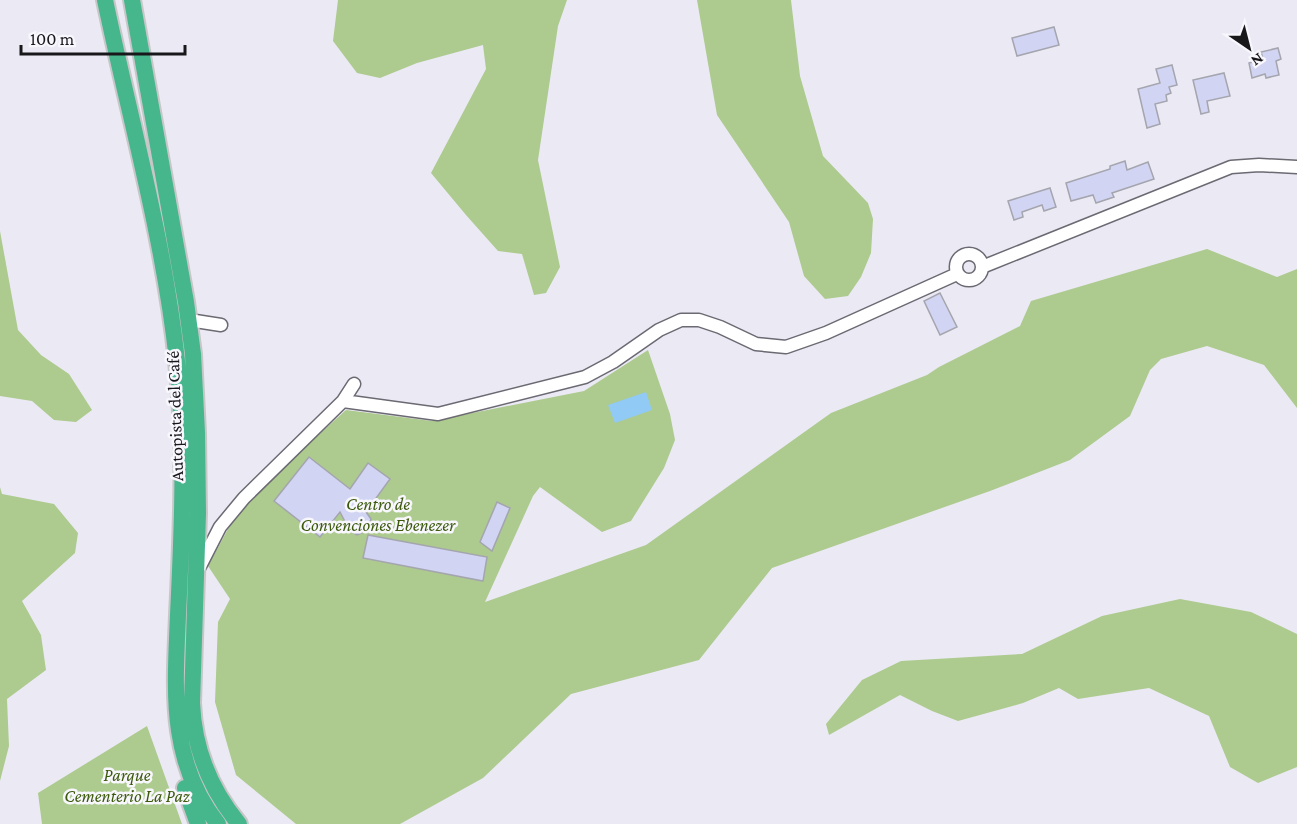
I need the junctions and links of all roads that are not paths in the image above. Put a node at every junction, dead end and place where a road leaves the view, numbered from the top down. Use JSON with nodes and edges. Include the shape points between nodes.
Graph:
{"nodes":[{"id":1,"x":105,"y":0,"type":"edge"},
{"id":2,"x":132,"y":0,"type":"edge"},
{"id":3,"x":1297,"y":167,"type":"edge"},
{"id":4,"x":982,"y":267,"type":"junction"},
{"id":5,"x":957,"y":274,"type":"junction"},
{"id":6,"x":189,"y":320,"type":"junction"},
{"id":7,"x":221,"y":326,"type":"dead end"},
{"id":8,"x":354,"y":384,"type":"dead end"},
{"id":9,"x":343,"y":401,"type":"junction"},
{"id":10,"x":196,"y":573,"type":"junction"},
{"id":11,"x":176,"y":681,"type":"junction"},
{"id":12,"x":197,"y":743,"type":"junction"},
{"id":13,"x":198,"y":824,"type":"edge"},
{"id":14,"x":218,"y":824,"type":"edge"},
{"id":15,"x":239,"y":824,"type":"edge"},
{"id":16,"x":250,"y":824,"type":"edge"}],
"edges":[{"from":1,"to":11,"type":"highway","name":"Autopista del Café","via":[[151,205],[177,364],[181,494]]},
{"from":2,"to":6,"type":"highway","name":"Autopista del Café"},
{"from":3,"to":4,"type":"street","via":[[1232,167]]},
{"from":4,"to":5,"type":"street","via":[[972,280]]},
{"from":4,"to":5,"type":"street","via":[[975,256],[967,254],[957,262]]},
{"from":5,"to":9,"type":"street","via":[[786,347],[756,344],[699,320],[681,320],[585,377],[438,414]]},
{"from":6,"to":7,"type":"street"},
{"from":6,"to":10,"type":"highway","name":"Autopista del Café","via":[[197,433]]},
{"from":8,"to":9,"type":"street"},
{"from":9,"to":10,"type":"street","via":[[244,498],[220,527]]},
{"from":10,"to":12,"type":"highway","name":"Autopista del Café","via":[[192,703]]},
{"from":11,"to":13,"type":"highway","via":[[172,704],[174,749]]},
{"from":11,"to":14,"type":"highway","name":"Autopista del Café","via":[[183,754],[201,799]]},
{"from":12,"to":15,"type":"highway","name":"Autopista del Café","via":[[214,788]]},
{"from":12,"to":16,"type":"highway"}]}
